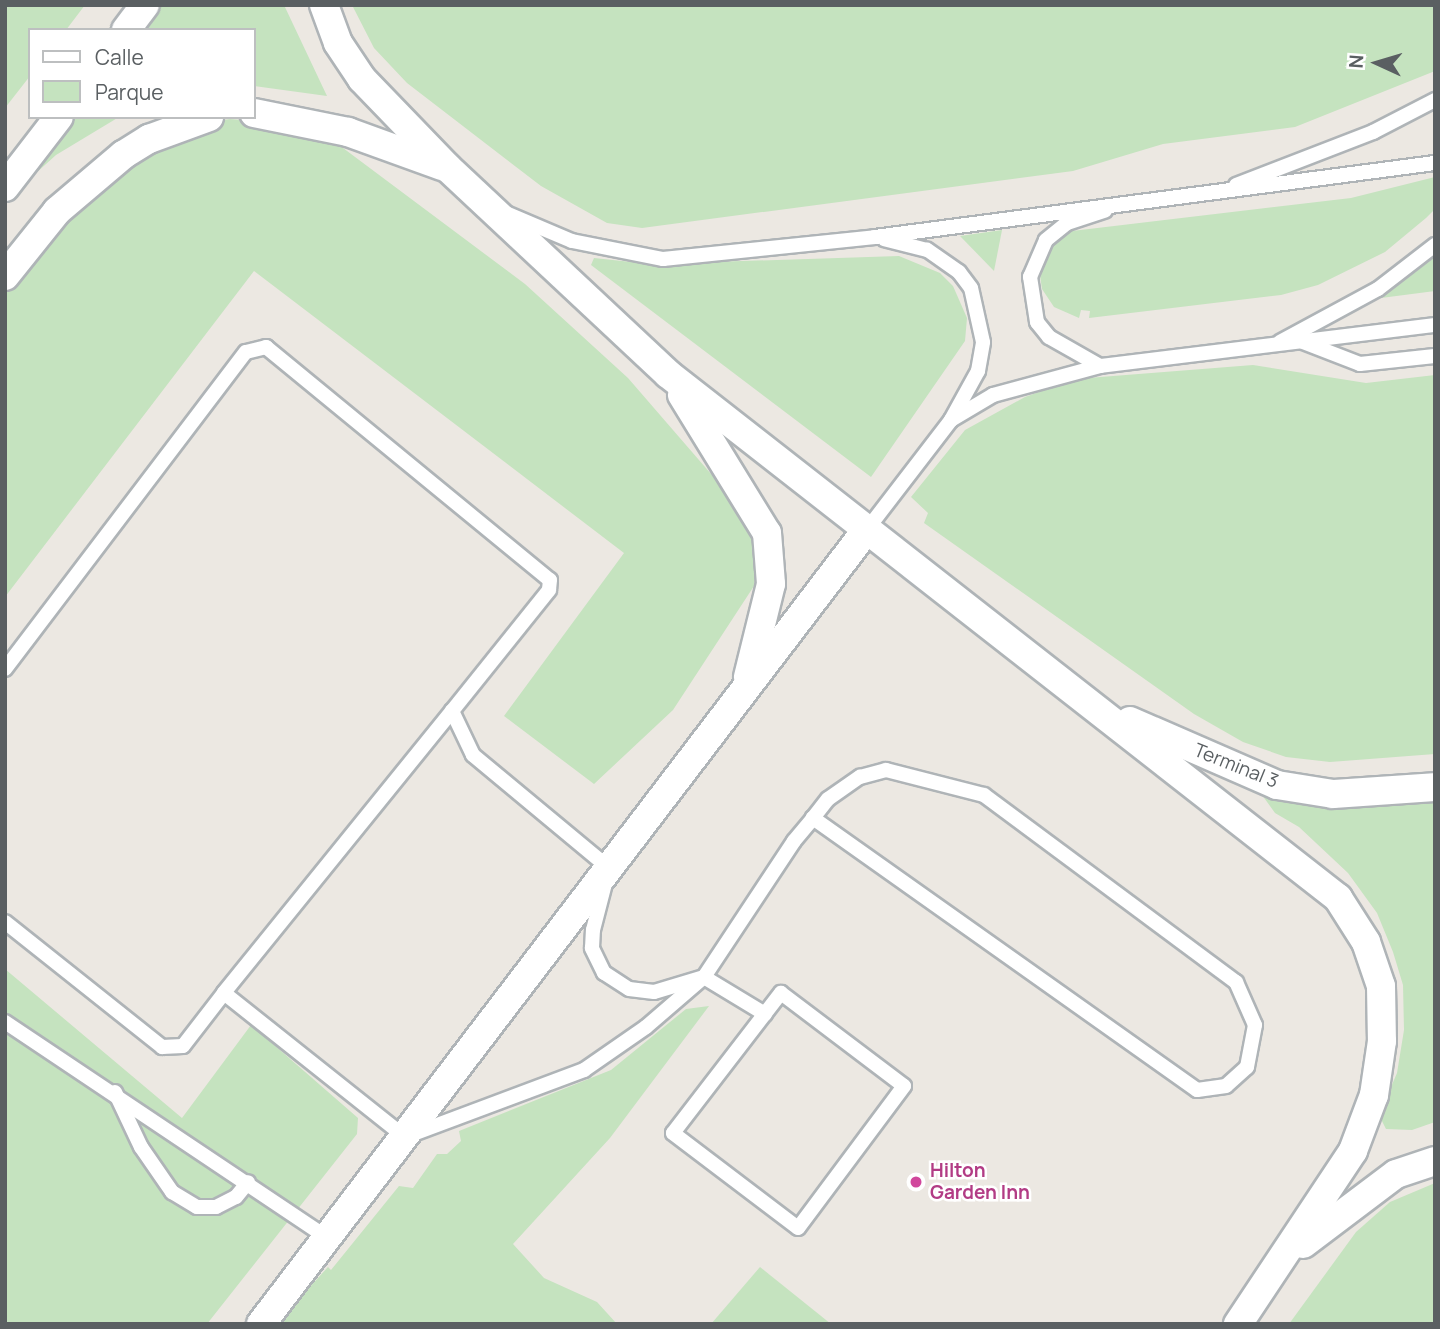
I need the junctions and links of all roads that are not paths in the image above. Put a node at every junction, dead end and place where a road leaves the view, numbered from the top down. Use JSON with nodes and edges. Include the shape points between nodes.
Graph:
{"nodes":[{"id":1,"x":145,"y":5,"type":"edge"},
{"id":2,"x":324,"y":5,"type":"edge"},
{"id":3,"x":128,"y":28,"type":"edge"},
{"id":4,"x":1435,"y":100,"type":"edge"},
{"id":5,"x":256,"y":113,"type":"edge"},
{"id":6,"x":57,"y":119,"type":"edge"},
{"id":7,"x":204,"y":119,"type":"edge"},
{"id":8,"x":1435,"y":163,"type":"edge"},
{"id":9,"x":448,"y":168,"type":"junction"},
{"id":10,"x":5,"y":187,"type":"edge"},
{"id":11,"x":1215,"y":193,"type":"junction"},
{"id":12,"x":1150,"y":198,"type":"junction"},
{"id":13,"x":494,"y":209,"type":"junction"},
{"id":14,"x":875,"y":237,"type":"junction"},
{"id":15,"x":1435,"y":245,"type":"edge"},
{"id":16,"x":5,"y":275,"type":"edge"},
{"id":17,"x":1435,"y":325,"type":"edge"},
{"id":18,"x":1303,"y":342,"type":"junction"},
{"id":19,"x":1272,"y":346,"type":"junction"},
{"id":20,"x":1435,"y":356,"type":"edge"},
{"id":21,"x":1100,"y":366,"type":"junction"},
{"id":22,"x":668,"y":374,"type":"junction"},
{"id":23,"x":951,"y":420,"type":"junction"},
{"id":24,"x":865,"y":532,"type":"junction"},
{"id":25,"x":5,"y":669,"type":"edge"},
{"id":26,"x":744,"y":693,"type":"junction"},
{"id":27,"x":1087,"y":703,"type":"junction"},
{"id":28,"x":452,"y":711,"type":"junction"},
{"id":29,"x":1435,"y":787,"type":"edge"},
{"id":30,"x":813,"y":818,"type":"junction"},
{"id":31,"x":609,"y":868,"type":"junction"},
{"id":32,"x":5,"y":922,"type":"edge"},
{"id":33,"x":704,"y":977,"type":"junction"},
{"id":34,"x":225,"y":993,"type":"junction"},
{"id":35,"x":765,"y":1014,"type":"junction"},
{"id":36,"x":5,"y":1022,"type":"edge"},
{"id":37,"x":114,"y":1091,"type":"junction"},
{"id":38,"x":405,"y":1137,"type":"junction"},
{"id":39,"x":1435,"y":1161,"type":"edge"},
{"id":40,"x":248,"y":1182,"type":"junction"},
{"id":41,"x":328,"y":1237,"type":"junction"},
{"id":42,"x":1287,"y":1257,"type":"junction"},
{"id":43,"x":261,"y":1324,"type":"edge"},
{"id":44,"x":1238,"y":1324,"type":"edge"}],
"edges":[{"from":1,"to":3,"type":"street"},
{"from":2,"to":9,"type":"street","via":[[338,43],[362,79]]},
{"from":4,"to":11,"type":"lane","via":[[1373,132]]},
{"from":5,"to":9,"type":"street","via":[[348,132]]},
{"from":6,"to":10,"type":"street"},
{"from":7,"to":16,"type":"street","via":[[149,139],[123,155],[57,211]]},
{"from":8,"to":11,"type":"lane"},
{"from":9,"to":13,"type":"street"},
{"from":11,"to":12,"type":"lane"},
{"from":12,"to":14,"type":"lane"},
{"from":12,"to":21,"type":"lane","via":[[1067,223],[1035,257],[1030,277],[1037,322],[1049,338]]},
{"from":13,"to":14,"type":"lane","via":[[572,241],[663,259]]},
{"from":13,"to":22,"type":"street"},
{"from":14,"to":23,"type":"lane","via":[[927,250],[946,261],[971,288],[983,342],[978,371]]},
{"from":15,"to":19,"type":"lane","via":[[1378,289]]},
{"from":17,"to":18,"type":"lane"},
{"from":18,"to":19,"type":"lane"},
{"from":18,"to":20,"type":"lane","via":[[1360,364]]},
{"from":19,"to":21,"type":"lane"},
{"from":21,"to":23,"type":"lane","via":[[993,395]]},
{"from":22,"to":24,"type":"street"},
{"from":22,"to":26,"type":"street","via":[[767,533],[771,584]]},
{"from":23,"to":24,"type":"lane"},
{"from":24,"to":26,"type":"street"},
{"from":24,"to":27,"type":"street"},
{"from":25,"to":28,"type":"lane","via":[[246,352],[266,346],[550,580],[550,590]]},
{"from":26,"to":31,"type":"street"},
{"from":27,"to":29,"type":"street","name":"Terminal 3","via":[[1277,785],[1333,794]]},
{"from":27,"to":42,"type":"street","via":[[1338,898],[1366,942],[1381,986],[1382,1041],[1374,1096],[1353,1151]]},
{"from":28,"to":31,"type":"lane","via":[[473,755]]},
{"from":28,"to":34,"type":"lane"},
{"from":30,"to":30,"type":"lane","via":[[1197,1090],[1226,1086],[1247,1068],[1255,1025],[1236,982],[984,795],[886,770],[843,787]]},
{"from":30,"to":33,"type":"lane"},
{"from":31,"to":33,"type":"lane","via":[[592,948],[604,973],[629,989],[654,992]]},
{"from":31,"to":38,"type":"street"},
{"from":32,"to":34,"type":"lane","via":[[162,1047],[183,1046]]},
{"from":33,"to":35,"type":"lane"},
{"from":33,"to":38,"type":"lane","via":[[646,1027],[584,1070]]},
{"from":34,"to":38,"type":"lane"},
{"from":35,"to":35,"type":"lane","via":[[673,1133],[798,1228],[904,1086],[781,993]]},
{"from":36,"to":37,"type":"lane"},
{"from":37,"to":40,"type":"lane"},
{"from":37,"to":40,"type":"lane","via":[[141,1147],[172,1192],[197,1207],[216,1207],[236,1196]]},
{"from":38,"to":41,"type":"street"},
{"from":39,"to":42,"type":"street","via":[[1396,1174]]},
{"from":40,"to":41,"type":"lane"},
{"from":41,"to":43,"type":"street"},
{"from":42,"to":44,"type":"street"}]}
